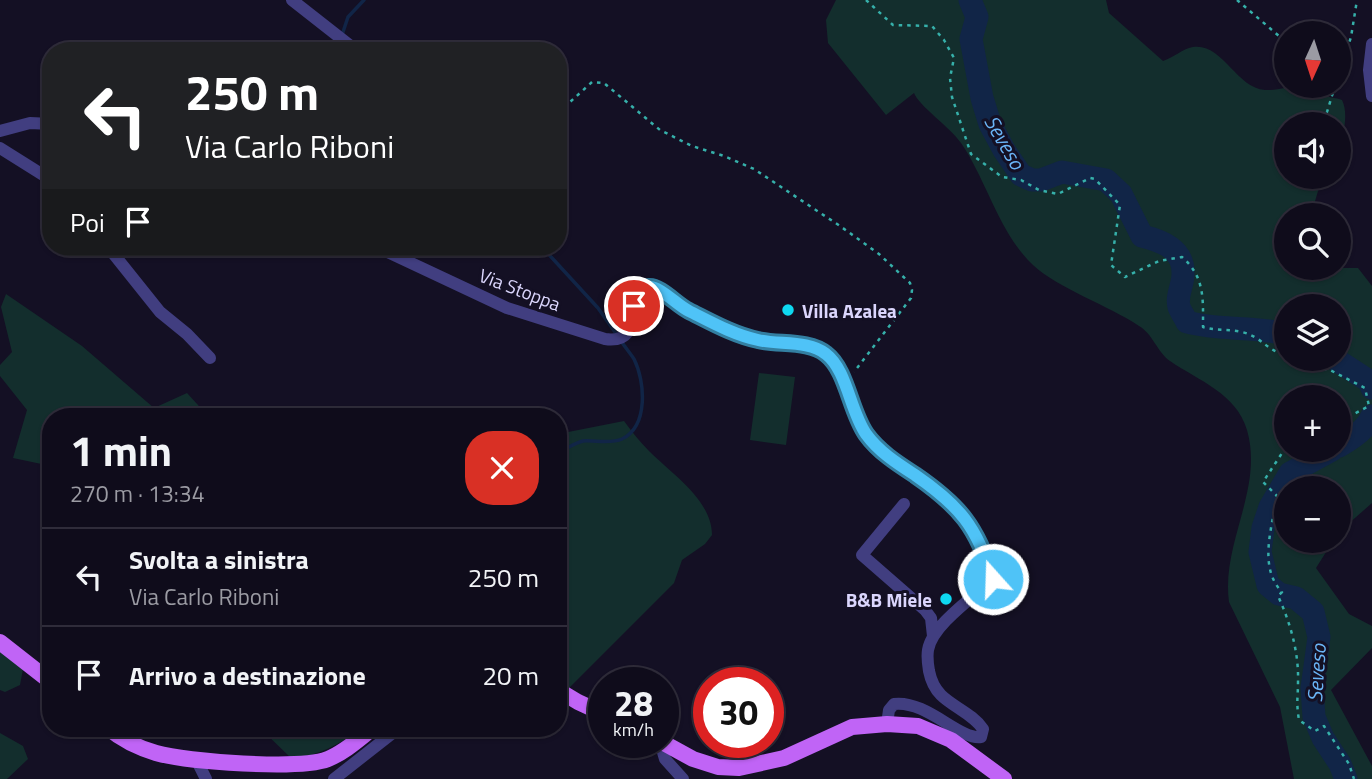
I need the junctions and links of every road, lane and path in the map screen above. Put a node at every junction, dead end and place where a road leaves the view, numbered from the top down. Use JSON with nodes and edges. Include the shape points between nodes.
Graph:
{"nodes":[{"id":1,"x":292,"y":0,"type":"edge"},
{"id":2,"x":866,"y":0,"type":"edge"},
{"id":3,"x":1237,"y":0,"type":"edge"},
{"id":4,"x":1357,"y":0,"type":"edge"},
{"id":5,"x":1274,"y":32,"type":"edge"},
{"id":6,"x":1351,"y":37,"type":"edge"},
{"id":7,"x":345,"y":42,"type":"edge"},
{"id":8,"x":1372,"y":44,"type":"edge"},
{"id":9,"x":1372,"y":96,"type":"edge"},
{"id":10,"x":567,"y":105,"type":"edge"},
{"id":11,"x":42,"y":124,"type":"edge"},
{"id":12,"x":0,"y":131,"type":"edge"},
{"id":13,"x":0,"y":148,"type":"edge"},
{"id":14,"x":42,"y":174,"type":"edge"},
{"id":15,"x":115,"y":256,"type":"edge"},
{"id":16,"x":396,"y":256,"type":"edge"},
{"id":17,"x":1274,"y":351,"type":"edge"},
{"id":18,"x":210,"y":358,"type":"dead end"},
{"id":19,"x":1331,"y":371,"type":"edge"},
{"id":20,"x":845,"y":386,"type":"junction"},
{"id":21,"x":1351,"y":415,"type":"edge"},
{"id":22,"x":1276,"y":462,"type":"edge"},
{"id":23,"x":904,"y":503,"type":"dead end"},
{"id":24,"x":933,"y":636,"type":"junction"},
{"id":25,"x":0,"y":642,"type":"edge"},
{"id":26,"x":42,"y":675,"type":"edge"},
{"id":27,"x":567,"y":695,"type":"edge"},
{"id":28,"x":588,"y":707,"type":"edge"},
{"id":29,"x":887,"y":723,"type":"junction"},
{"id":30,"x":123,"y":737,"type":"edge"},
{"id":31,"x":361,"y":737,"type":"edge"},
{"id":32,"x":387,"y":737,"type":"edge"},
{"id":33,"x":679,"y":750,"type":"edge"},
{"id":34,"x":664,"y":758,"type":"edge"},
{"id":35,"x":196,"y":759,"type":"junction"},
{"id":36,"x":206,"y":779,"type":"edge"},
{"id":37,"x":334,"y":779,"type":"edge"},
{"id":38,"x":683,"y":779,"type":"edge"},
{"id":39,"x":1004,"y":779,"type":"edge"},
{"id":40,"x":1354,"y":779,"type":"edge"}],
"edges":[{"from":1,"to":7,"type":"street"},
{"from":2,"to":17,"type":"path","via":[[893,25],[932,26],[944,40],[954,58],[952,97],[971,154],[1002,177],[1058,194],[1095,179],[1120,205],[1111,265],[1125,277],[1158,261],[1180,257],[1194,268],[1202,287],[1203,326],[1260,338]]},
{"from":3,"to":5,"type":"path"},
{"from":4,"to":6,"type":"path"},
{"from":8,"to":9,"type":"street","via":[[1368,70]]},
{"from":10,"to":20,"type":"path","via":[[592,82],[604,83],[660,130],[761,174],[869,246],[910,283],[911,298]]},
{"from":11,"to":12,"type":"street"},
{"from":13,"to":14,"type":"street"},
{"from":15,"to":18,"type":"street","via":[[160,312]]},
{"from":16,"to":20,"type":"street","name":"Via Stoppa","via":[[507,308],[620,337],[633,325],[640,291],[659,289],[677,305],[721,327],[758,340],[816,348],[834,363]]},
{"from":19,"to":21,"type":"path","via":[[1365,388],[1369,406]]},
{"from":20,"to":24,"type":"street","via":[[868,436],[954,505],[972,526],[987,560],[993,579]]},
{"from":22,"to":40,"type":"path","via":[[1263,480],[1276,496],[1267,550],[1272,582],[1282,592],[1278,596],[1291,625],[1299,720],[1315,731],[1324,726]]},
{"from":23,"to":24,"type":"street","via":[[862,555],[925,610]]},
{"from":24,"to":29,"type":"street","via":[[928,650],[934,687],[979,723],[981,737],[969,736],[926,711],[901,703],[889,710]]},
{"from":25,"to":26,"type":"main road"},
{"from":27,"to":28,"type":"main road"},
{"from":29,"to":33,"type":"main road","via":[[852,727],[784,758],[739,768],[718,767]]},
{"from":29,"to":39,"type":"main road","via":[[918,726],[951,740]]},
{"from":30,"to":35,"type":"main road","via":[[157,754]]},
{"from":31,"to":35,"type":"main road","via":[[327,759],[304,764]]},
{"from":32,"to":37,"type":"street"},
{"from":34,"to":38,"type":"street"},
{"from":35,"to":36,"type":"street"}]}
